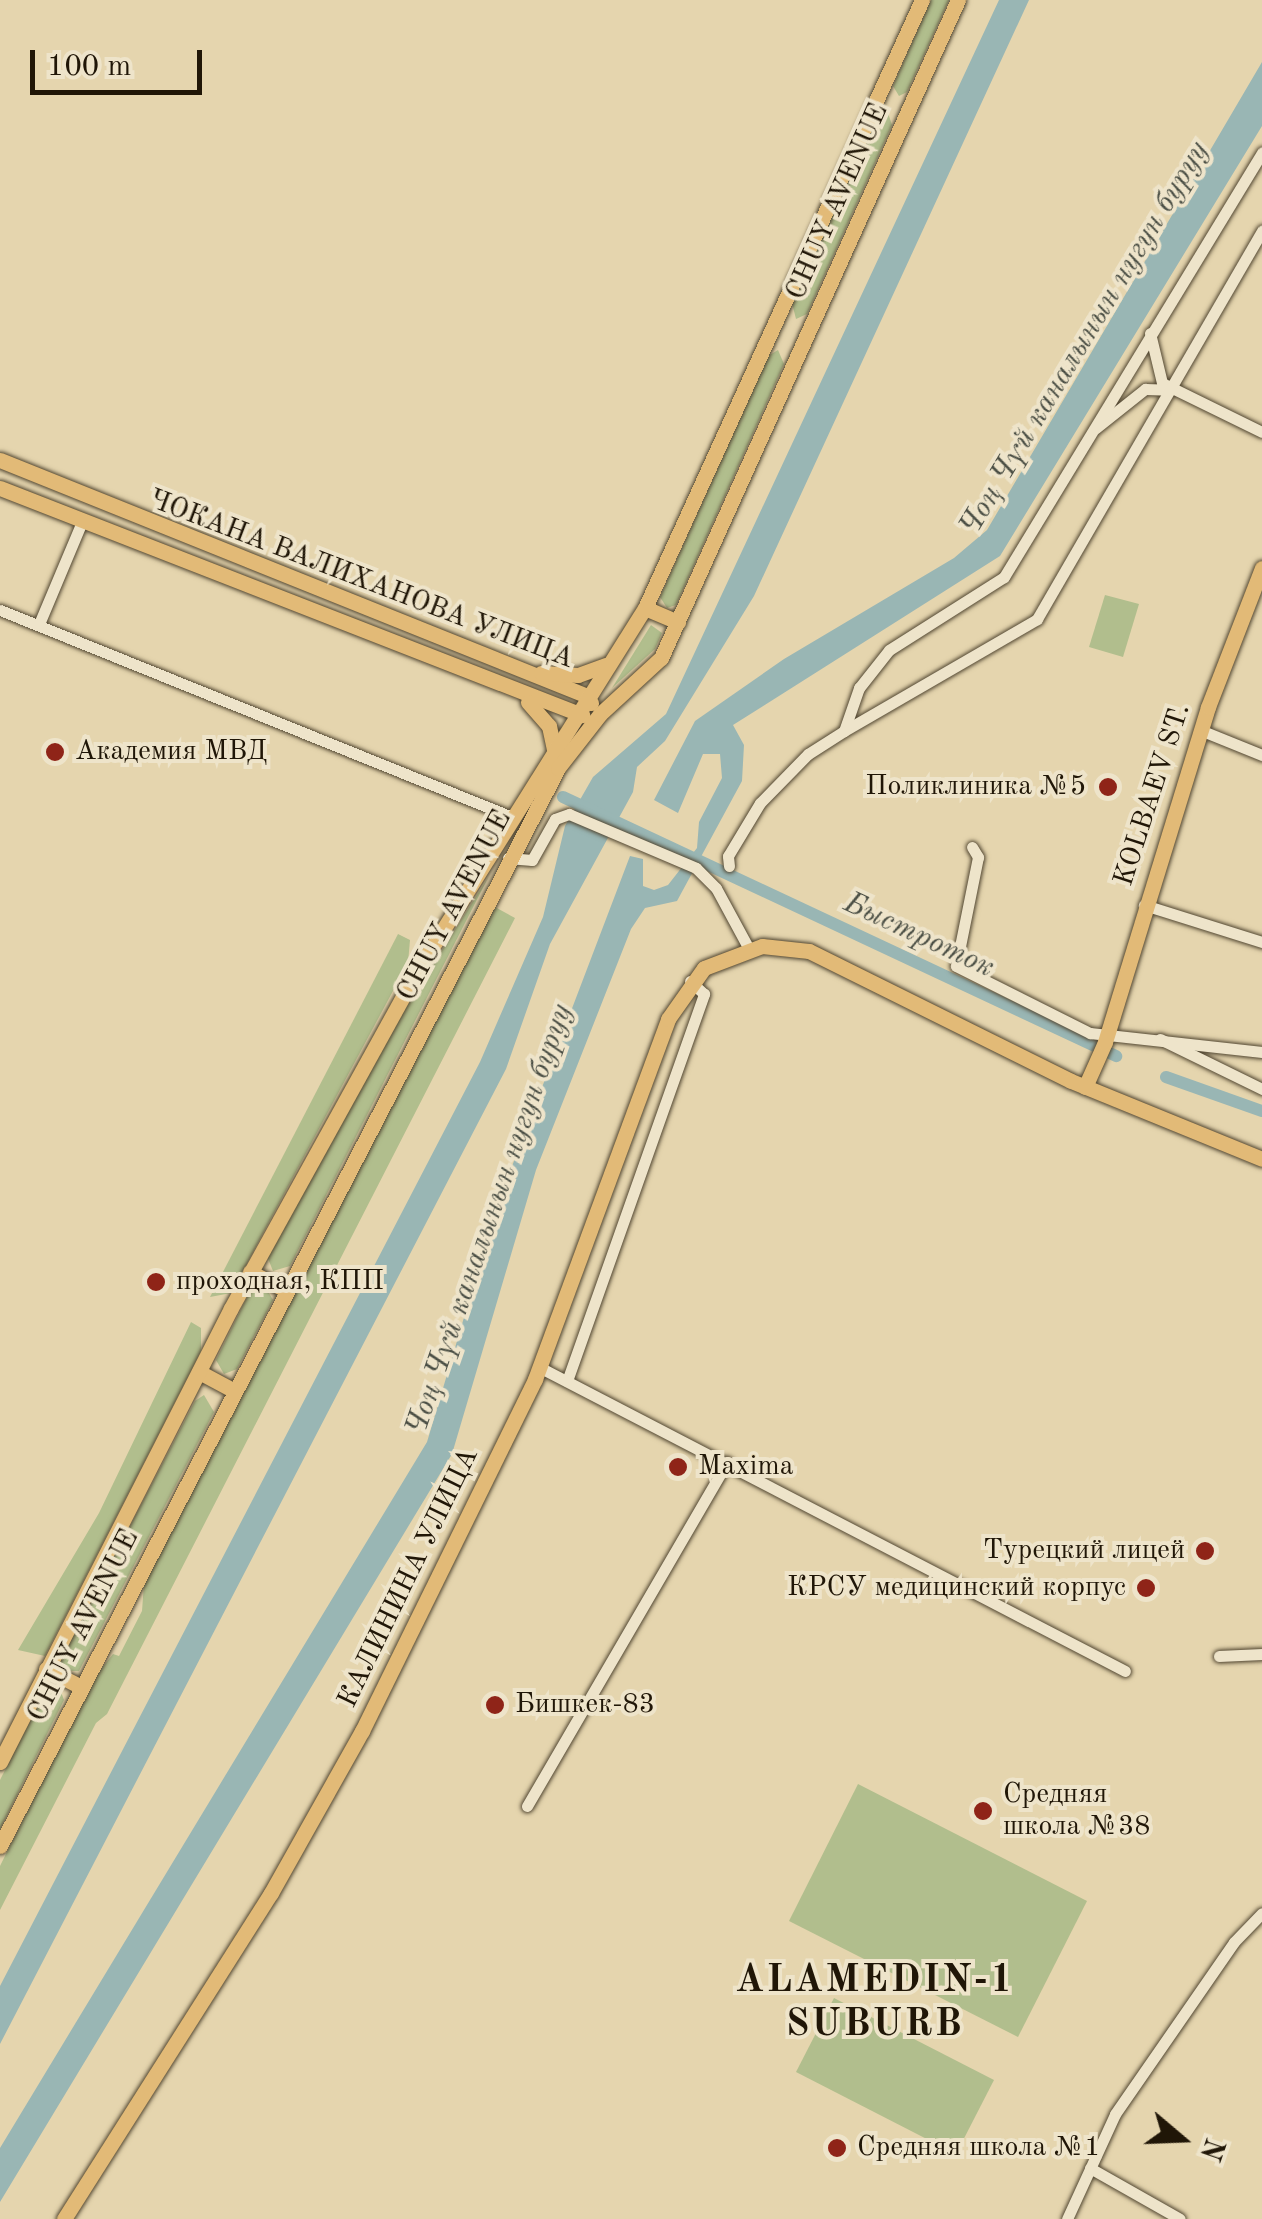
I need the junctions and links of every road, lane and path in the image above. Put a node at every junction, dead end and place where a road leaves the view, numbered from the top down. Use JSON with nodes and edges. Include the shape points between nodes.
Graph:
{"nodes":[{"id":1,"x":922,"y":0,"type":"edge"},
{"id":2,"x":958,"y":0,"type":"edge"},
{"id":3,"x":878,"y":97,"type":"junction"},
{"id":4,"x":907,"y":110,"type":"junction"},
{"id":5,"x":1262,"y":152,"type":"edge"},
{"id":6,"x":1262,"y":231,"type":"edge"},
{"id":7,"x":774,"y":325,"type":"junction"},
{"id":8,"x":1150,"y":333,"type":"junction"},
{"id":9,"x":804,"y":338,"type":"junction"},
{"id":10,"x":1173,"y":391,"type":"junction"},
{"id":11,"x":1262,"y":432,"type":"edge"},
{"id":12,"x":1088,"y":434,"type":"junction"},
{"id":13,"x":0,"y":460,"type":"edge"},
{"id":14,"x":0,"y":488,"type":"edge"},
{"id":15,"x":81,"y":524,"type":"junction"},
{"id":16,"x":1262,"y":568,"type":"edge"},
{"id":17,"x":645,"y":608,"type":"junction"},
{"id":18,"x":0,"y":610,"type":"edge"},
{"id":19,"x":678,"y":622,"type":"junction"},
{"id":20,"x":39,"y":624,"type":"junction"},
{"id":21,"x":609,"y":663,"type":"junction"},
{"id":22,"x":526,"y":672,"type":"junction"},
{"id":23,"x":517,"y":694,"type":"junction"},
{"id":24,"x":585,"y":695,"type":"junction"},
{"id":25,"x":625,"y":698,"type":"junction"},
{"id":26,"x":600,"y":714,"type":"junction"},
{"id":27,"x":574,"y":716,"type":"junction"},
{"id":28,"x":1200,"y":730,"type":"junction"},
{"id":29,"x":844,"y":731,"type":"junction"},
{"id":30,"x":554,"y":749,"type":"junction"},
{"id":31,"x":1262,"y":755,"type":"edge"},
{"id":32,"x":512,"y":817,"type":"junction"},
{"id":33,"x":972,"y":847,"type":"dead end"},
{"id":34,"x":508,"y":858,"type":"junction"},
{"id":35,"x":729,"y":866,"type":"dead end"},
{"id":36,"x":1144,"y":905,"type":"junction"},
{"id":37,"x":1262,"y":942,"type":"edge"},
{"id":38,"x":749,"y":949,"type":"junction"},
{"id":39,"x":690,"y":982,"type":"junction"},
{"id":40,"x":1156,"y":1037,"type":"junction"},
{"id":41,"x":1106,"y":1038,"type":"junction"},
{"id":42,"x":1262,"y":1052,"type":"edge"},
{"id":43,"x":1085,"y":1087,"type":"junction"},
{"id":44,"x":1262,"y":1088,"type":"edge"},
{"id":45,"x":1262,"y":1159,"type":"edge"},
{"id":46,"x":250,"y":1272,"type":"junction"},
{"id":47,"x":286,"y":1290,"type":"junction"},
{"id":48,"x":539,"y":1367,"type":"junction"},
{"id":49,"x":199,"y":1372,"type":"junction"},
{"id":50,"x":566,"y":1381,"type":"junction"},
{"id":51,"x":234,"y":1391,"type":"junction"},
{"id":52,"x":726,"y":1462,"type":"junction"},
{"id":53,"x":1262,"y":1654,"type":"edge"},
{"id":54,"x":1219,"y":1656,"type":"dead end"},
{"id":55,"x":46,"y":1669,"type":"junction"},
{"id":56,"x":1125,"y":1671,"type":"dead end"},
{"id":57,"x":80,"y":1686,"type":"junction"},
{"id":58,"x":0,"y":1762,"type":"edge"},
{"id":59,"x":527,"y":1806,"type":"dead end"},
{"id":60,"x":0,"y":1846,"type":"edge"},
{"id":61,"x":1262,"y":1913,"type":"edge"},
{"id":62,"x":1090,"y":2168,"type":"junction"},
{"id":63,"x":64,"y":2219,"type":"edge"},
{"id":64,"x":1067,"y":2219,"type":"edge"},
{"id":65,"x":1180,"y":2219,"type":"edge"}],
"edges":[{"from":1,"to":3,"type":"main road","name":"CHUY AVENUE"},
{"from":2,"to":4,"type":"main road","name":"CHUY AVENUE"},
{"from":3,"to":4,"type":"main road"},
{"from":3,"to":7,"type":"main road","name":"CHUY AVENUE"},
{"from":4,"to":9,"type":"main road","name":"CHUY AVENUE"},
{"from":5,"to":8,"type":"street"},
{"from":6,"to":10,"type":"street"},
{"from":7,"to":9,"type":"main road"},
{"from":7,"to":17,"type":"main road","name":"CHUY AVENUE"},
{"from":8,"to":10,"type":"street","via":[[1152,359]]},
{"from":8,"to":12,"type":"street"},
{"from":9,"to":19,"type":"main road","name":"CHUY AVENUE"},
{"from":10,"to":11,"type":"street"},
{"from":10,"to":12,"type":"street","via":[[1144,389]]},
{"from":10,"to":29,"type":"street","via":[[1037,619]]},
{"from":12,"to":29,"type":"street","via":[[1004,577],[889,650],[858,688]]},
{"from":13,"to":22,"type":"main road","name":"ЧОКАНА ВАЛИХАНОВА УЛИЦА"},
{"from":14,"to":15,"type":"main road","name":"ЧОКАНА ВАЛИХАНОВА УЛИЦА"},
{"from":15,"to":20,"type":"street"},
{"from":15,"to":23,"type":"main road","name":"ЧОКАНА ВАЛИХАНОВА УЛИЦА"},
{"from":16,"to":28,"type":"main road","name":"KOLBAEV ST."},
{"from":17,"to":19,"type":"main road"},
{"from":17,"to":21,"type":"main road","name":"CHUY AVENUE"},
{"from":18,"to":20,"type":"street"},
{"from":19,"to":25,"type":"main road","name":"CHUY AVENUE","via":[[649,674]]},
{"from":20,"to":32,"type":"street"},
{"from":21,"to":22,"type":"main road","via":[[578,674]]},
{"from":21,"to":24,"type":"main road","name":"CHUY AVENUE"},
{"from":21,"to":25,"type":"main road","via":[[607,691]]},
{"from":22,"to":24,"type":"main road","name":"ЧОКАНА ВАЛИХАНОВА УЛИЦА"},
{"from":23,"to":27,"type":"main road","name":"ЧОКАНА ВАЛИХАНОВА УЛИЦА"},
{"from":23,"to":30,"type":"main road","via":[[543,716]]},
{"from":24,"to":26,"type":"main road","name":"ЧОКАНА ВАЛИХАНОВА УЛИЦА"},
{"from":24,"to":27,"type":"main road","name":"CHUY AVENUE"},
{"from":25,"to":26,"type":"main road","name":"CHUY AVENUE"},
{"from":26,"to":27,"type":"main road","name":"ЧОКАНА ВАЛИХАНОВА УЛИЦА"},
{"from":26,"to":34,"type":"main road","name":"CHUY AVENUE","via":[[558,768]]},
{"from":27,"to":30,"type":"main road","name":"CHUY AVENUE"},
{"from":28,"to":31,"type":"street"},
{"from":28,"to":36,"type":"main road","name":"KOLBAEV ST."},
{"from":29,"to":35,"type":"street","via":[[769,793],[728,856]]},
{"from":30,"to":32,"type":"main road","name":"CHUY AVENUE"},
{"from":32,"to":46,"type":"main road","name":"CHUY AVENUE","via":[[419,968]]},
{"from":33,"to":41,"type":"street","via":[[978,858],[956,966]]},
{"from":34,"to":38,"type":"street","via":[[532,860],[555,820],[569,814],[696,868],[716,888]]},
{"from":34,"to":47,"type":"main road","name":"CHUY AVENUE"},
{"from":36,"to":37,"type":"street"},
{"from":36,"to":41,"type":"main road","name":"KOLBAEV ST."},
{"from":38,"to":39,"type":"main road","name":"КАЛИНИНА УЛИЦА","via":[[717,960]]},
{"from":38,"to":43,"type":"main road","via":[[790,947],[826,957]]},
{"from":39,"to":48,"type":"main road","name":"КАЛИНИНА УЛИЦА","via":[[668,1019]]},
{"from":39,"to":50,"type":"street","via":[[704,994]]},
{"from":40,"to":41,"type":"street"},
{"from":40,"to":42,"type":"street"},
{"from":40,"to":44,"type":"street"},
{"from":41,"to":43,"type":"main road","name":"KOLBAEV ST."},
{"from":43,"to":45,"type":"main road"},
{"from":46,"to":47,"type":"main road"},
{"from":46,"to":49,"type":"main road","name":"CHUY AVENUE"},
{"from":47,"to":51,"type":"main road","name":"CHUY AVENUE"},
{"from":48,"to":50,"type":"street"},
{"from":48,"to":63,"type":"main road","name":"КАЛИНИНА УЛИЦА","via":[[362,1731],[271,1893]]},
{"from":49,"to":51,"type":"main road"},
{"from":49,"to":55,"type":"main road","name":"CHUY AVENUE"},
{"from":50,"to":52,"type":"street"},
{"from":51,"to":57,"type":"main road","name":"CHUY AVENUE"},
{"from":52,"to":56,"type":"street"},
{"from":52,"to":59,"type":"street"},
{"from":53,"to":54,"type":"street"},
{"from":55,"to":57,"type":"main road"},
{"from":55,"to":58,"type":"main road","name":"CHUY AVENUE"},
{"from":57,"to":60,"type":"main road","name":"CHUY AVENUE"},
{"from":61,"to":62,"type":"street","via":[[1234,1942],[1115,2114]]},
{"from":62,"to":64,"type":"street"},
{"from":62,"to":65,"type":"street"}]}
